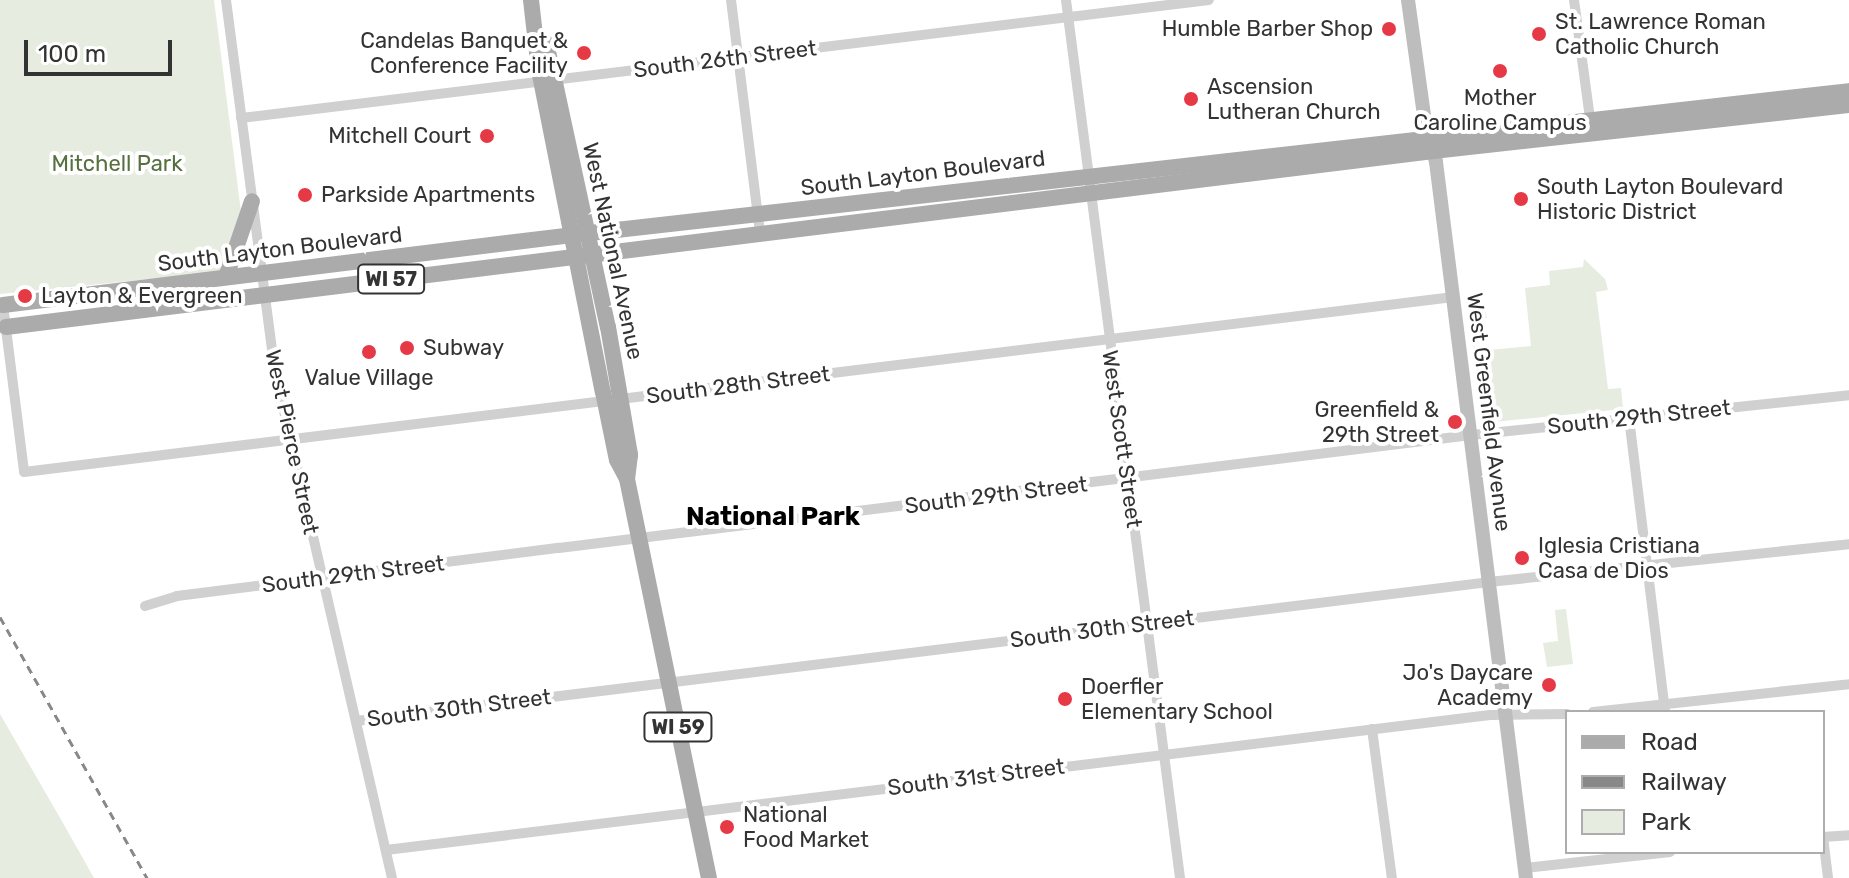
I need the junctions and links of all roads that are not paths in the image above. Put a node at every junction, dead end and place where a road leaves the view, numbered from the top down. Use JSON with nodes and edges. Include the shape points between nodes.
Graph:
{"nodes":[{"id":1,"x":226,"y":0,"type":"edge"},
{"id":2,"x":531,"y":0,"type":"edge"},
{"id":3,"x":731,"y":0,"type":"edge"},
{"id":4,"x":1066,"y":0,"type":"edge"},
{"id":5,"x":1209,"y":0,"type":"edge"},
{"id":6,"x":1408,"y":0,"type":"edge"},
{"id":7,"x":1574,"y":0,"type":"edge"},
{"id":8,"x":1068,"y":17,"type":"junction"},
{"id":9,"x":738,"y":57,"type":"junction"},
{"id":10,"x":548,"y":80,"type":"junction"},
{"id":11,"x":1849,"y":91,"type":"edge"},
{"id":12,"x":1849,"y":105,"type":"edge"},
{"id":13,"x":241,"y":118,"type":"junction"},
{"id":14,"x":1591,"y":127,"type":"junction"},
{"id":15,"x":1430,"y":144,"type":"junction"},
{"id":16,"x":1088,"y":175,"type":"junction"},
{"id":17,"x":1091,"y":194,"type":"junction"},
{"id":18,"x":252,"y":201,"type":"junction"},
{"id":19,"x":758,"y":215,"type":"junction"},
{"id":20,"x":580,"y":234,"type":"junction"},
{"id":21,"x":760,"y":234,"type":"junction"},
{"id":22,"x":472,"y":247,"type":"junction"},
{"id":23,"x":584,"y":254,"type":"junction"},
{"id":24,"x":261,"y":273,"type":"junction"},
{"id":25,"x":424,"y":274,"type":"junction"},
{"id":26,"x":226,"y":277,"type":"junction"},
{"id":27,"x":263,"y":297,"type":"junction"},
{"id":28,"x":1453,"y":297,"type":"junction"},
{"id":29,"x":3,"y":305,"type":"joint"},
{"id":30,"x":6,"y":327,"type":"junction"},
{"id":31,"x":1109,"y":340,"type":"junction"},
{"id":32,"x":1849,"y":395,"type":"edge"},
{"id":33,"x":613,"y":400,"type":"junction"},
{"id":34,"x":1629,"y":418,"type":"junction"},
{"id":35,"x":1471,"y":435,"type":"junction"},
{"id":36,"x":292,"y":439,"type":"junction"},
{"id":37,"x":1128,"y":480,"type":"junction"},
{"id":38,"x":640,"y":538,"type":"junction"},
{"id":39,"x":1849,"y":544,"type":"edge"},
{"id":40,"x":1647,"y":566,"type":"junction"},
{"id":41,"x":323,"y":579,"type":"junction"},
{"id":42,"x":1489,"y":582,"type":"junction"},
{"id":43,"x":145,"y":606,"type":"dead end"},
{"id":44,"x":1146,"y":623,"type":"junction"},
{"id":45,"x":669,"y":683,"type":"junction"},
{"id":46,"x":1849,"y":684,"type":"edge"},
{"id":47,"x":1665,"y":708,"type":"edge"},
{"id":48,"x":1629,"y":710,"type":"edge"},
{"id":49,"x":1565,"y":714,"type":"edge"},
{"id":50,"x":1506,"y":717,"type":"junction"},
{"id":51,"x":356,"y":721,"type":"junction"},
{"id":52,"x":1372,"y":729,"type":"junction"},
{"id":53,"x":1163,"y":755,"type":"junction"},
{"id":54,"x":696,"y":810,"type":"junction"},
{"id":55,"x":1849,"y":835,"type":"edge"},
{"id":56,"x":1825,"y":837,"type":"edge"},
{"id":57,"x":386,"y":850,"type":"junction"},
{"id":58,"x":1825,"y":853,"type":"edge"},
{"id":59,"x":1656,"y":854,"type":"edge"},
{"id":60,"x":1526,"y":873,"type":"edge"},
{"id":61,"x":392,"y":878,"type":"edge"},
{"id":62,"x":709,"y":878,"type":"edge"},
{"id":63,"x":1180,"y":878,"type":"edge"},
{"id":64,"x":1392,"y":878,"type":"edge"},
{"id":65,"x":1828,"y":878,"type":"edge"}],
"edges":[{"from":1,"to":13,"type":"street","name":"West Pierce Street"},
{"from":2,"to":10,"type":"main road","name":"West National Avenue","number":"WI 59","via":[[538,36],[546,43]]},
{"from":3,"to":9,"type":"street"},
{"from":4,"to":8,"type":"street","name":"West Scott Street"},
{"from":5,"to":8,"type":"street","name":"South 26th Street"},
{"from":6,"to":15,"type":"main road","name":"West Greenfield Avenue"},
{"from":7,"to":14,"type":"street"},
{"from":8,"to":9,"type":"street","name":"South 26th Street"},
{"from":8,"to":16,"type":"street","name":"West Scott Street"},
{"from":9,"to":10,"type":"street","name":"South 26th Street"},
{"from":9,"to":19,"type":"street"},
{"from":10,"to":13,"type":"street","name":"South 26th Street"},
{"from":10,"to":20,"type":"main road","name":"West National Avenue","number":"WI 59"},
{"from":11,"to":14,"type":"main road","name":"South Layton Boulevard"},
{"from":12,"to":14,"type":"main road","name":"South Layton Boulevard"},
{"from":13,"to":18,"type":"street","name":"West Pierce Street"},
{"from":14,"to":15,"type":"main road","name":"South Layton Boulevard"},
{"from":15,"to":16,"type":"main road","name":"South Layton Boulevard"},
{"from":15,"to":17,"type":"main road","name":"South Layton Boulevard"},
{"from":15,"to":28,"type":"main road","name":"West Greenfield Avenue"},
{"from":16,"to":17,"type":"street","name":"West Scott Street"},
{"from":16,"to":19,"type":"main road","name":"South Layton Boulevard"},
{"from":17,"to":21,"type":"main road","name":"South Layton Boulevard"},
{"from":17,"to":31,"type":"street","name":"West Scott Street"},
{"from":18,"to":24,"type":"street","name":"West Pierce Street"},
{"from":18,"to":26,"type":"main road"},
{"from":19,"to":20,"type":"main road","name":"South Layton Boulevard"},
{"from":19,"to":21,"type":"street"},
{"from":20,"to":22,"type":"main road","name":"South Layton Boulevard","number":"WI 57"},
{"from":20,"to":23,"type":"main road","name":"West National Avenue","number":"WI 59"},
{"from":21,"to":23,"type":"main road","name":"South Layton Boulevard"},
{"from":22,"to":24,"type":"main road","name":"South Layton Boulevard","number":"WI 57"},
{"from":22,"to":25,"type":"main road","via":[[470,262]]},
{"from":23,"to":25,"type":"main road","name":"South Layton Boulevard","number":"WI 57"},
{"from":23,"to":33,"type":"main road","name":"West National Avenue","number":"WI 59"},
{"from":24,"to":26,"type":"main road","name":"South Layton Boulevard","number":"WI 57"},
{"from":24,"to":27,"type":"street","name":"West Pierce Street"},
{"from":25,"to":27,"type":"main road","name":"South Layton Boulevard","number":"WI 57"},
{"from":26,"to":29,"type":"main road","name":"South Layton Boulevard","number":"WI 57"},
{"from":27,"to":30,"type":"main road","name":"South Layton Boulevard","number":"WI 57"},
{"from":27,"to":36,"type":"street","name":"West Pierce Street"},
{"from":28,"to":31,"type":"street","name":"South 28th Street"},
{"from":28,"to":35,"type":"main road","name":"West Greenfield Avenue"},
{"from":29,"to":30,"type":"street"},
{"from":30,"to":36,"type":"street","name":"South 28th Street","via":[[24,472]]},
{"from":31,"to":33,"type":"street","name":"South 28th Street"},
{"from":31,"to":37,"type":"street","name":"West Scott Street"},
{"from":32,"to":34,"type":"street","name":"South 29th Street"},
{"from":33,"to":36,"type":"street","name":"South 28th Street"},
{"from":33,"to":38,"type":"main road","name":"West National Avenue","number":"WI 59","via":[[617,460],[627,479]]},
{"from":34,"to":35,"type":"street","name":"South 29th Street"},
{"from":34,"to":40,"type":"street"},
{"from":35,"to":37,"type":"street","name":"South 29th Street"},
{"from":35,"to":42,"type":"main road","name":"West Greenfield Avenue"},
{"from":36,"to":41,"type":"street","name":"West Pierce Street"},
{"from":37,"to":38,"type":"street","name":"South 29th Street"},
{"from":37,"to":44,"type":"street","name":"West Scott Street"},
{"from":38,"to":41,"type":"street","name":"South 29th Street"},
{"from":38,"to":45,"type":"main road","name":"West National Avenue","number":"WI 59"},
{"from":39,"to":40,"type":"street","name":"South 30th Street"},
{"from":40,"to":42,"type":"street","name":"South 30th Street"},
{"from":40,"to":47,"type":"street"},
{"from":41,"to":43,"type":"street","name":"South 29th Street","via":[[177,596]]},
{"from":41,"to":51,"type":"street","name":"West Pierce Street"},
{"from":42,"to":44,"type":"street","name":"South 30th Street"},
{"from":42,"to":50,"type":"main road","name":"West Greenfield Avenue"},
{"from":44,"to":45,"type":"street","name":"South 30th Street"},
{"from":44,"to":53,"type":"street","name":"West Scott Street"},
{"from":45,"to":51,"type":"street","name":"South 30th Street"},
{"from":45,"to":54,"type":"main road","name":"West National Avenue","number":"WI 59"},
{"from":46,"to":47,"type":"street"},
{"from":47,"to":48,"type":"street"},
{"from":49,"to":50,"type":"street","name":"South 31st Street"},
{"from":50,"to":52,"type":"street","name":"South 31st Street"},
{"from":50,"to":60,"type":"main road","name":"West Greenfield Avenue"},
{"from":51,"to":57,"type":"street","name":"West Pierce Street"},
{"from":52,"to":53,"type":"street","name":"South 31st Street"},
{"from":52,"to":64,"type":"street"},
{"from":53,"to":54,"type":"street","name":"South 31st Street"},
{"from":53,"to":63,"type":"street","name":"West Scott Street"},
{"from":54,"to":57,"type":"street","name":"South 31st Street"},
{"from":54,"to":62,"type":"main road","name":"West National Avenue","number":"WI 59"},
{"from":55,"to":56,"type":"street"},
{"from":57,"to":61,"type":"street","name":"West Pierce Street"},
{"from":58,"to":65,"type":"street"},
{"from":59,"to":60,"type":"street"}]}
